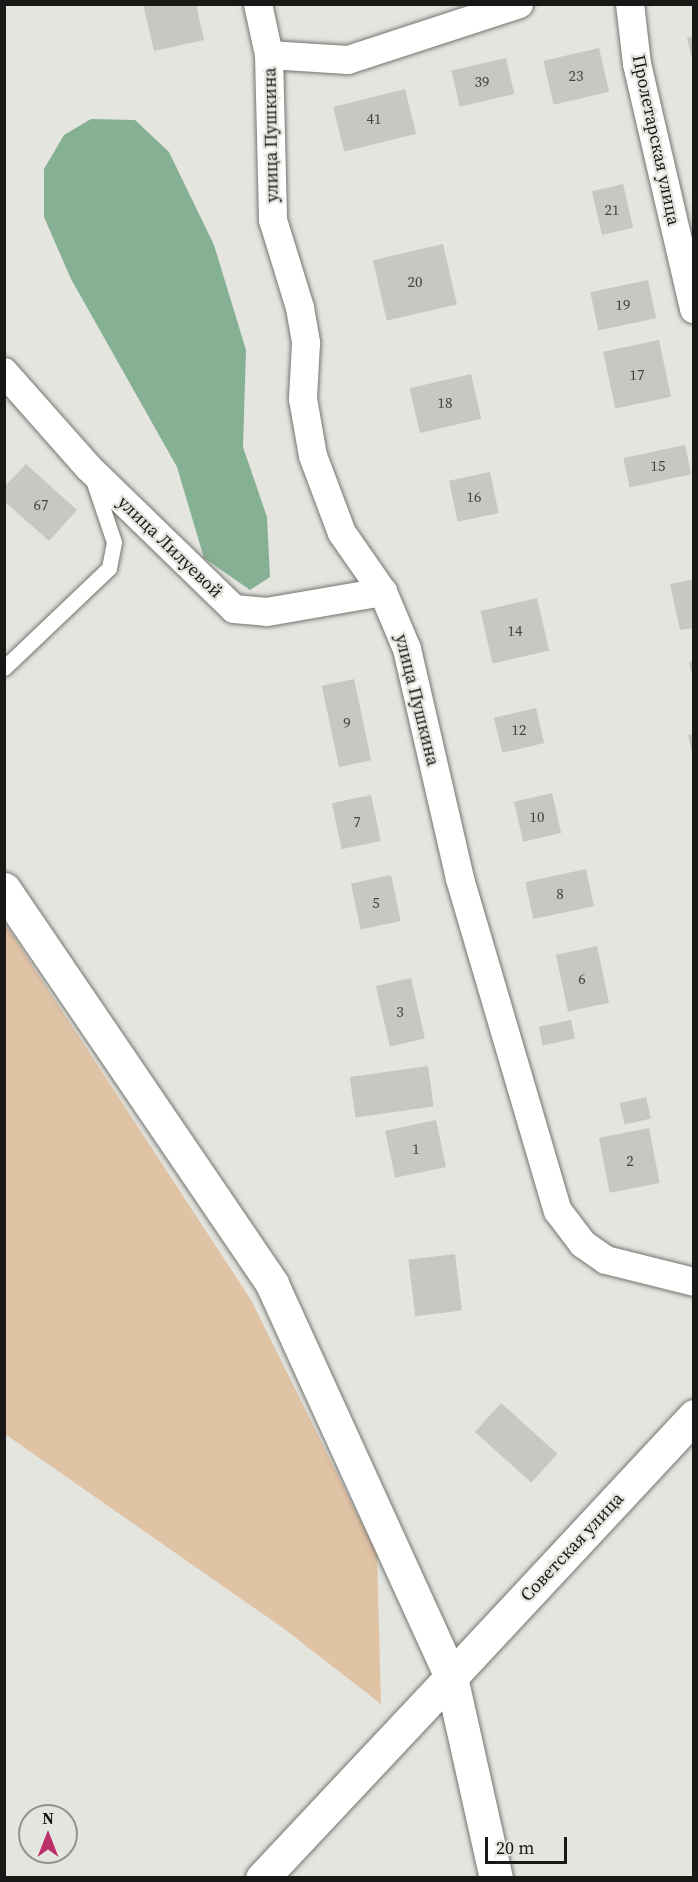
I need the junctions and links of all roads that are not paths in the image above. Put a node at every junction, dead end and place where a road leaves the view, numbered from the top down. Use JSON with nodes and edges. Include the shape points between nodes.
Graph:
{"nodes":[{"id":1,"x":258,"y":4,"type":"edge"},
{"id":2,"x":519,"y":4,"type":"edge"},
{"id":3,"x":630,"y":4,"type":"edge"},
{"id":4,"x":269,"y":55,"type":"junction"},
{"id":5,"x":693,"y":309,"type":"edge"},
{"id":6,"x":4,"y":372,"type":"edge"},
{"id":7,"x":89,"y":468,"type":"junction"},
{"id":8,"x":383,"y":592,"type":"junction"},
{"id":9,"x":4,"y":668,"type":"edge"},
{"id":10,"x":4,"y":889,"type":"edge"},
{"id":11,"x":693,"y":1282,"type":"edge"},
{"id":12,"x":693,"y":1416,"type":"edge"},
{"id":13,"x":451,"y":1677,"type":"junction"},
{"id":14,"x":262,"y":1878,"type":"edge"},
{"id":15,"x":496,"y":1878,"type":"edge"}],
"edges":[{"from":1,"to":4,"type":"street","name":"улица Пушкина"},
{"from":2,"to":4,"type":"street","via":[[348,60]]},
{"from":3,"to":5,"type":"street","name":"Пролетарская улица","via":[[637,64]]},
{"from":4,"to":8,"type":"street","name":"улица Пушкина","via":[[273,220],[300,308],[306,343],[303,399],[313,456],[342,533]]},
{"from":6,"to":7,"type":"street","name":"улица Лилуевой"},
{"from":7,"to":8,"type":"street","name":"улица Лилуевой","via":[[234,609],[267,612]]},
{"from":7,"to":9,"type":"lane","via":[[114,542],[109,567]]},
{"from":8,"to":11,"type":"street","name":"улица Пушкина","via":[[407,649],[460,879],[558,1210],[583,1244],[606,1260]]},
{"from":10,"to":13,"type":"main road","via":[[272,1284]]},
{"from":12,"to":13,"type":"main road","name":"Советская улица"},
{"from":13,"to":14,"type":"main road","name":"Советская улица"},
{"from":13,"to":15,"type":"main road"}]}
